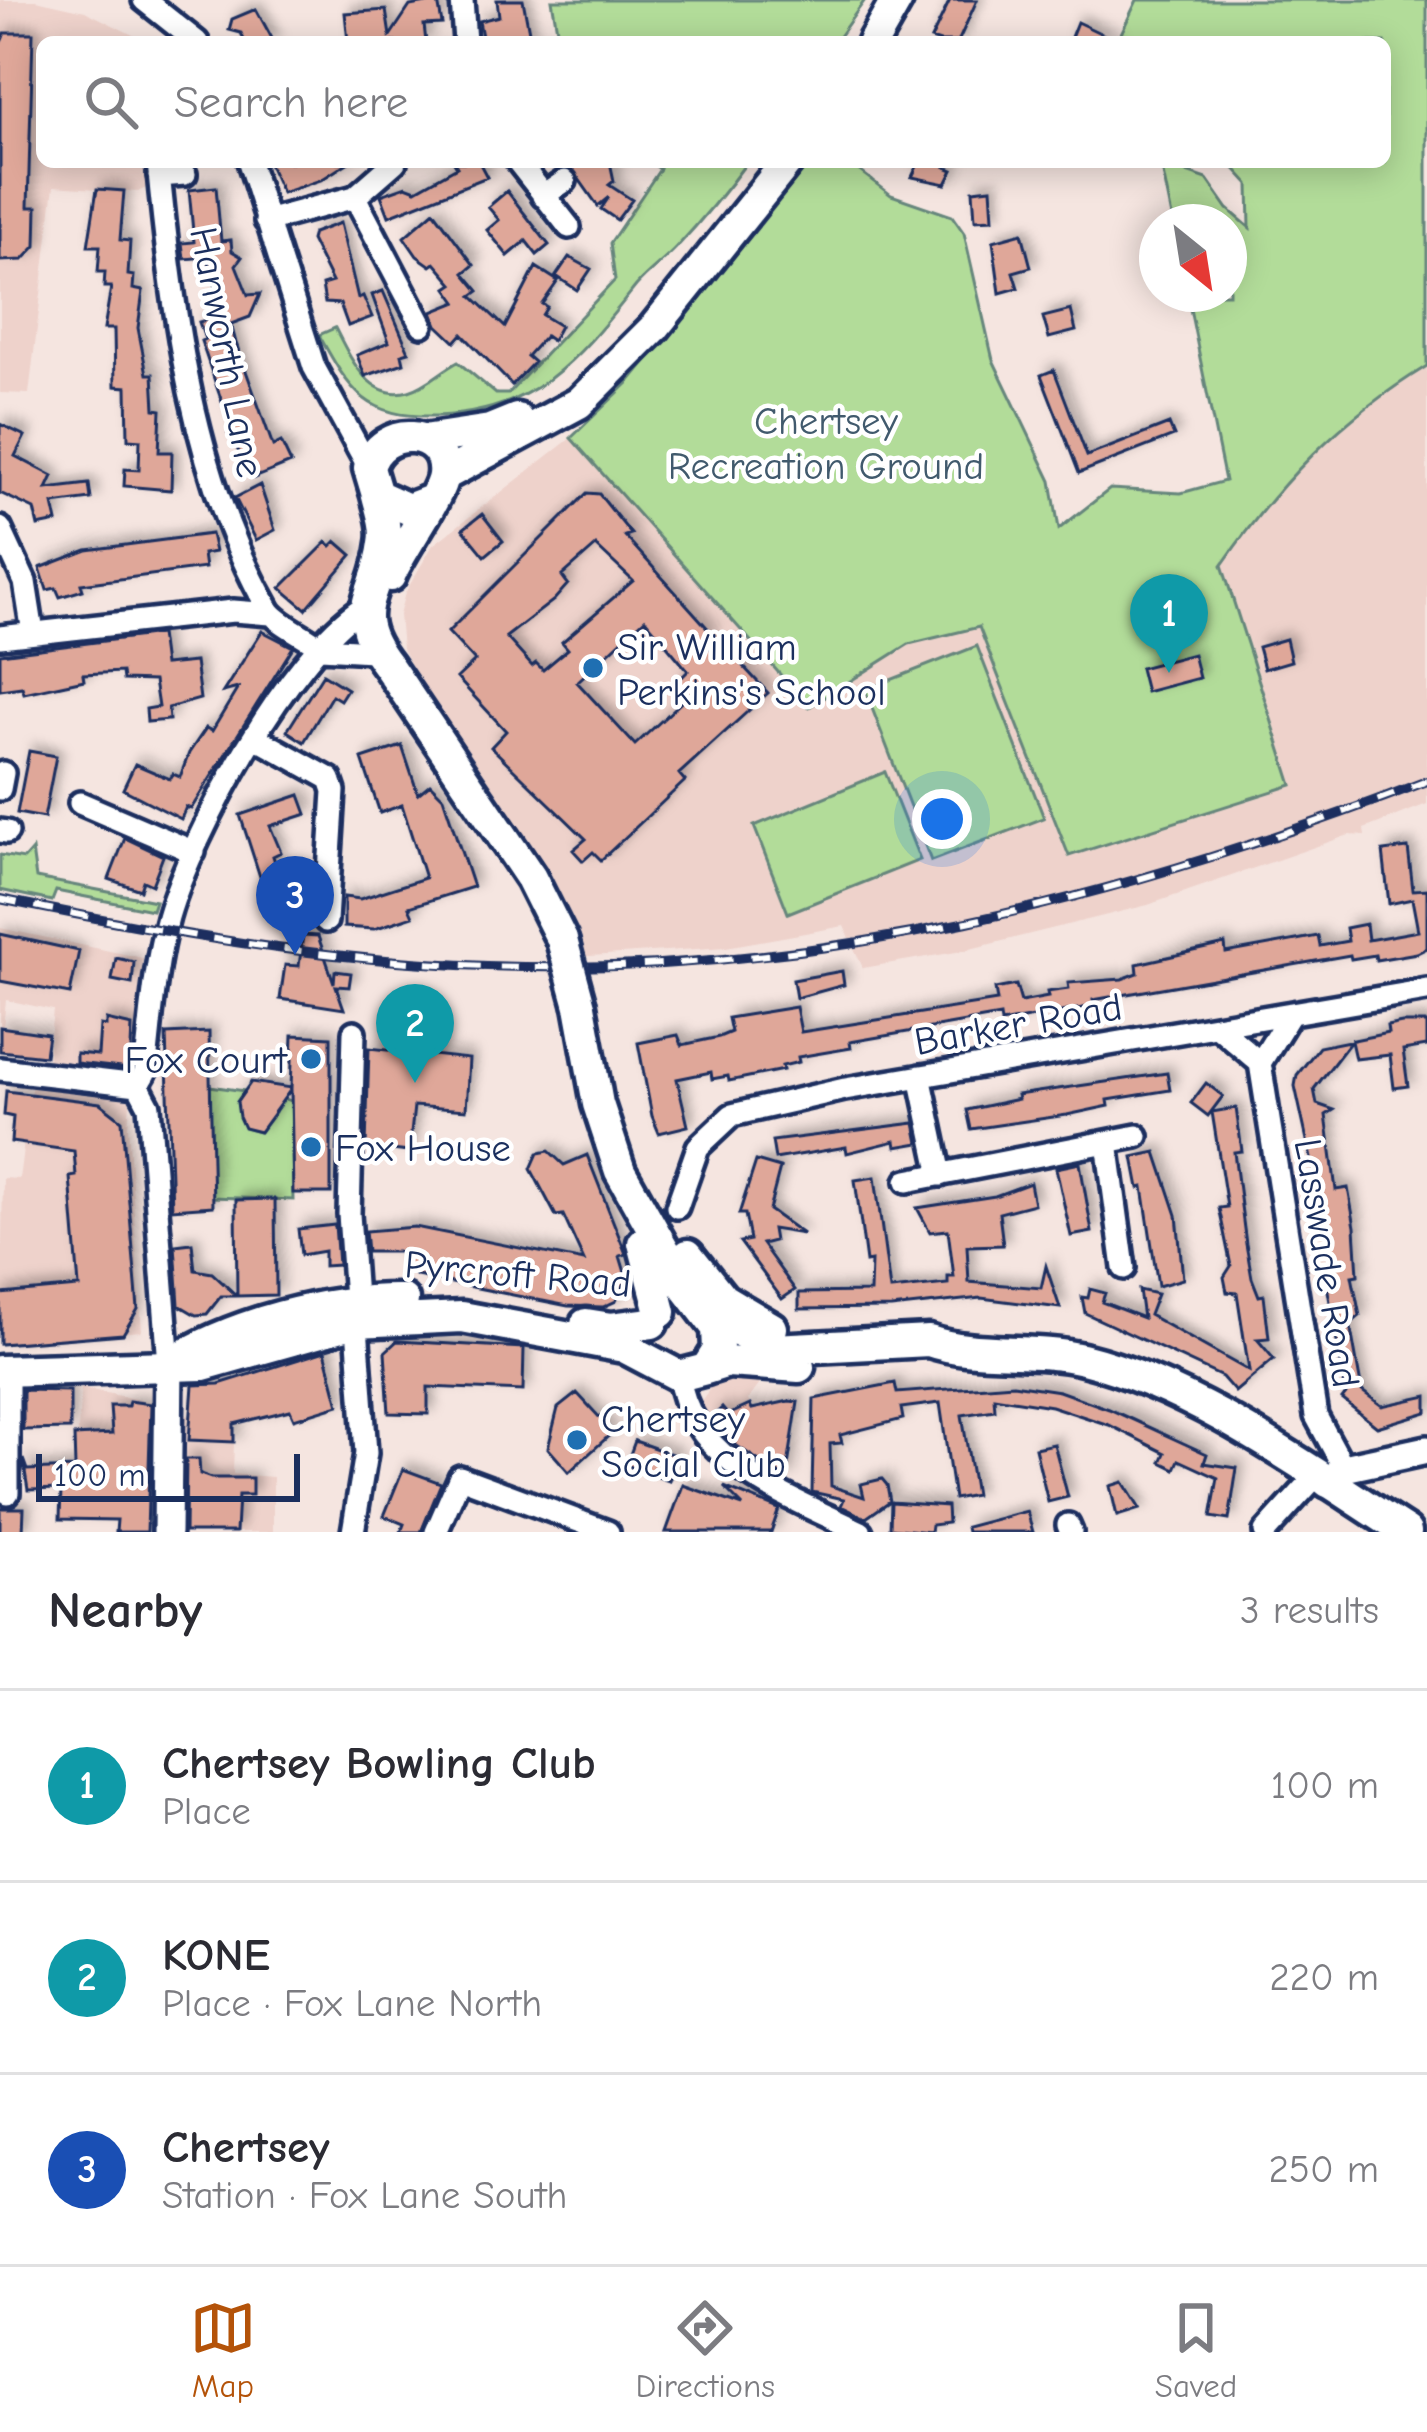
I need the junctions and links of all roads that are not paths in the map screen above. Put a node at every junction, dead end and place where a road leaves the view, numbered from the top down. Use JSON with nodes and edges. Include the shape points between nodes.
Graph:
{"nodes":[{"id":1,"x":144,"y":0,"type":"edge"},
{"id":2,"x":463,"y":0,"type":"edge"},
{"id":3,"x":897,"y":0,"type":"edge"},
{"id":4,"x":189,"y":36,"type":"edge"},
{"id":5,"x":466,"y":36,"type":"edge"},
{"id":6,"x":882,"y":36,"type":"edge"},
{"id":7,"x":251,"y":168,"type":"edge"},
{"id":8,"x":388,"y":168,"type":"edge"},
{"id":9,"x":523,"y":168,"type":"edge"},
{"id":10,"x":782,"y":168,"type":"edge"},
{"id":11,"x":159,"y":169,"type":"edge"},
{"id":12,"x":185,"y":174,"type":"dead end"},
{"id":13,"x":565,"y":182,"type":"dead end"},
{"id":14,"x":544,"y":196,"type":"junction"},
{"id":15,"x":355,"y":197,"type":"junction"},
{"id":16,"x":266,"y":220,"type":"junction"},
{"id":17,"x":569,"y":226,"type":"dead end"},
{"id":18,"x":422,"y":325,"type":"dead end"},
{"id":19,"x":600,"y":382,"type":"junction"},
{"id":20,"x":335,"y":404,"type":"junction"},
{"id":21,"x":392,"y":438,"type":"junction"},
{"id":22,"x":424,"y":440,"type":"junction"},
{"id":23,"x":374,"y":482,"type":"junction"},
{"id":24,"x":436,"y":488,"type":"junction"},
{"id":25,"x":0,"y":529,"type":"edge"},
{"id":26,"x":373,"y":602,"type":"junction"},
{"id":27,"x":271,"y":614,"type":"junction"},
{"id":28,"x":32,"y":633,"type":"junction"},
{"id":29,"x":0,"y":637,"type":"edge"},
{"id":30,"x":321,"y":648,"type":"junction"},
{"id":31,"x":377,"y":655,"type":"junction"},
{"id":32,"x":256,"y":738,"type":"junction"},
{"id":33,"x":80,"y":803,"type":"dead end"},
{"id":34,"x":194,"y":852,"type":"junction"},
{"id":35,"x":326,"y":921,"type":"dead end"},
{"id":36,"x":1427,"y":989,"type":"edge"},
{"id":37,"x":1291,"y":1013,"type":"junction"},
{"id":38,"x":1217,"y":1026,"type":"junction"},
{"id":39,"x":354,"y":1032,"type":"dead end"},
{"id":40,"x":1260,"y":1063,"type":"junction"},
{"id":41,"x":0,"y":1069,"type":"edge"},
{"id":42,"x":920,"y":1076,"type":"junction"},
{"id":43,"x":139,"y":1085,"type":"junction"},
{"id":44,"x":1137,"y":1136,"type":"dead end"},
{"id":45,"x":1107,"y":1142,"type":"junction"},
{"id":46,"x":620,"y":1171,"type":"junction"},
{"id":47,"x":941,"y":1175,"type":"junction"},
{"id":48,"x":907,"y":1181,"type":"dead end"},
{"id":49,"x":677,"y":1207,"type":"dead end"},
{"id":50,"x":1124,"y":1268,"type":"dead end"},
{"id":51,"x":355,"y":1311,"type":"junction"},
{"id":52,"x":706,"y":1313,"type":"junction"},
{"id":53,"x":656,"y":1317,"type":"junction"},
{"id":54,"x":857,"y":1347,"type":"junction"},
{"id":55,"x":946,"y":1347,"type":"junction"},
{"id":56,"x":169,"y":1364,"type":"junction"},
{"id":57,"x":680,"y":1369,"type":"junction"},
{"id":58,"x":4,"y":1371,"type":"edge"},
{"id":59,"x":1427,"y":1450,"type":"edge"},
{"id":60,"x":1329,"y":1476,"type":"junction"},
{"id":61,"x":8,"y":1493,"type":"dead end"},
{"id":62,"x":597,"y":1530,"type":"edge"},
{"id":63,"x":167,"y":1532,"type":"edge"},
{"id":64,"x":353,"y":1532,"type":"edge"},
{"id":65,"x":436,"y":1532,"type":"edge"},
{"id":66,"x":861,"y":1532,"type":"edge"},
{"id":67,"x":1265,"y":1532,"type":"edge"},
{"id":68,"x":1406,"y":1532,"type":"edge"}],
"edges":[{"from":1,"to":4,"type":"street"},
{"from":2,"to":5,"type":"street"},
{"from":3,"to":6,"type":"main road"},
{"from":7,"to":16,"type":"street"},
{"from":8,"to":15,"type":"street"},
{"from":9,"to":14,"type":"street"},
{"from":10,"to":19,"type":"main road","via":[[654,328]]},
{"from":11,"to":12,"type":"street","name":"Hanworth Lane"},
{"from":11,"to":27,"type":"street","name":"Hanworth Lane","via":[[200,439],[224,520]]},
{"from":13,"to":14,"type":"street"},
{"from":14,"to":17,"type":"street"},
{"from":15,"to":16,"type":"street"},
{"from":15,"to":18,"type":"street","via":[[416,284]]},
{"from":16,"to":20,"type":"street","via":[[314,367]]},
{"from":19,"to":22,"type":"main road","via":[[490,430]]},
{"from":19,"to":24,"type":"main road","via":[[549,423]]},
{"from":20,"to":21,"type":"street"},
{"from":20,"to":23,"type":"street"},
{"from":21,"to":22,"type":"main road"},
{"from":21,"to":23,"type":"main road","via":[[377,450]]},
{"from":22,"to":24,"type":"main road","via":[[439,455]]},
{"from":23,"to":24,"type":"main road","via":[[408,509]]},
{"from":23,"to":26,"type":"main road","via":[[384,545]]},
{"from":24,"to":26,"type":"main road"},
{"from":25,"to":28,"type":"street","via":[[25,582]]},
{"from":26,"to":30,"type":"street","via":[[337,624]]},
{"from":26,"to":31,"type":"main road"},
{"from":27,"to":28,"type":"street","via":[[232,611]]},
{"from":27,"to":30,"type":"street","name":"Hanworth Lane"},
{"from":28,"to":29,"type":"street"},
{"from":30,"to":31,"type":"street"},
{"from":30,"to":32,"type":"street"},
{"from":31,"to":46,"type":"main road","bridge":true,"via":[[531,878],[562,940]]},
{"from":32,"to":34,"type":"street"},
{"from":32,"to":35,"type":"street","via":[[330,779]]},
{"from":33,"to":34,"type":"street"},
{"from":34,"to":43,"type":"street","via":[[157,963]]},
{"from":36,"to":37,"type":"street","name":"Barker Road"},
{"from":37,"to":38,"type":"street","name":"Barker Road"},
{"from":37,"to":40,"type":"street"},
{"from":38,"to":40,"type":"street"},
{"from":38,"to":42,"type":"street","name":"Barker Road"},
{"from":39,"to":51,"type":"street"},
{"from":40,"to":60,"type":"street","name":"Lasswade Road"},
{"from":41,"to":43,"type":"street"},
{"from":42,"to":47,"type":"street"},
{"from":42,"to":49,"type":"street","name":"Barker Road","via":[[732,1115],[698,1148]]},
{"from":43,"to":56,"type":"street","via":[[149,1106]]},
{"from":44,"to":45,"type":"street"},
{"from":45,"to":47,"type":"street"},
{"from":45,"to":50,"type":"street"},
{"from":46,"to":52,"type":"main road"},
{"from":46,"to":53,"type":"main road","via":[[655,1276]]},
{"from":46,"to":54,"type":"main road","via":[[723,1299],[764,1326]]},
{"from":47,"to":48,"type":"street"},
{"from":51,"to":53,"type":"main road","name":"Pyrcroft Road","via":[[464,1301],[611,1328]]},
{"from":51,"to":56,"type":"main road","name":"Pyrcroft Road","via":[[199,1344]]},
{"from":51,"to":57,"type":"main road","name":"Pyrcroft Road","via":[[462,1317],[625,1347]]},
{"from":51,"to":64,"type":"street","via":[[366,1453]]},
{"from":52,"to":53,"type":"main road","via":[[680,1304]]},
{"from":52,"to":54,"type":"main road","name":"Pyrcroft Road","via":[[774,1349]]},
{"from":52,"to":57,"type":"main road","via":[[718,1350]]},
{"from":53,"to":57,"type":"main road","via":[[647,1343]]},
{"from":54,"to":55,"type":"main road","name":"Pyrcroft Road"},
{"from":55,"to":57,"type":"main road","name":"Pyrcroft Road","via":[[922,1358]]},
{"from":55,"to":60,"type":"main road","name":"Pyrcroft Road","via":[[1032,1348],[1137,1377]]},
{"from":56,"to":58,"type":"main road"},
{"from":56,"to":63,"type":"main road"},
{"from":57,"to":66,"type":"street","via":[[687,1412],[705,1439],[745,1471]]},
{"from":58,"to":61,"type":"street"},
{"from":59,"to":60,"type":"main road"},
{"from":60,"to":67,"type":"street"},
{"from":60,"to":68,"type":"main road","name":"Pyrcroft Road"},
{"from":62,"to":65,"type":"street","via":[[460,1477]]}]}
